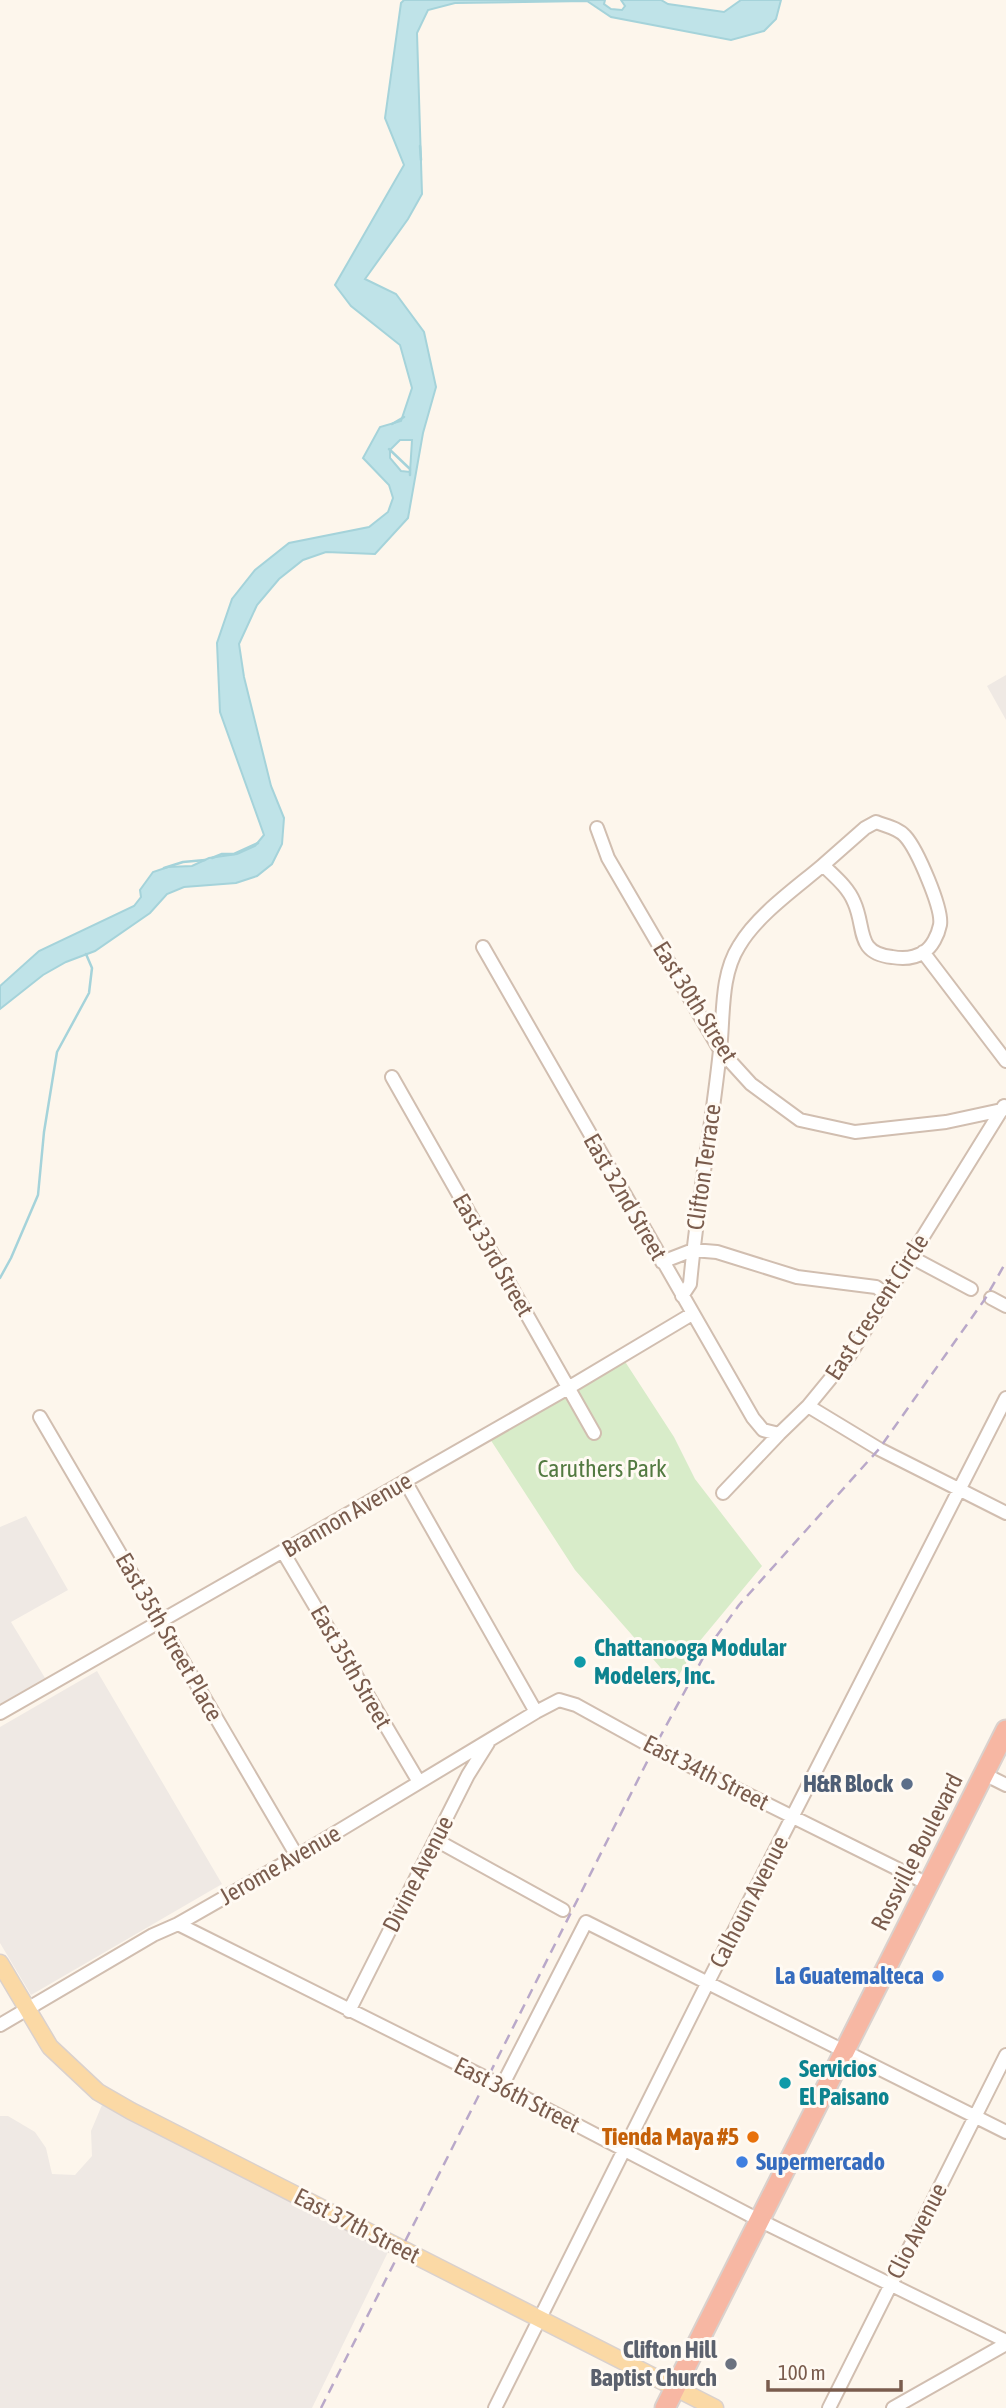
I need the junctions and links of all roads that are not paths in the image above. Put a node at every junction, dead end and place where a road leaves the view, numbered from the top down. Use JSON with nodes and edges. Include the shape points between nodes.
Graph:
{"nodes":[{"id":1,"x":597,"y":828,"type":"dead end"},
{"id":2,"x":824,"y":864,"type":"junction"},
{"id":3,"x":483,"y":947,"type":"dead end"},
{"id":4,"x":923,"y":953,"type":"junction"},
{"id":5,"x":720,"y":1050,"type":"junction"},
{"id":6,"x":1006,"y":1061,"type":"edge"},
{"id":7,"x":392,"y":1077,"type":"dead end"},
{"id":8,"x":1005,"y":1107,"type":"edge"},
{"id":9,"x":693,"y":1250,"type":"junction"},
{"id":10,"x":911,"y":1257,"type":"junction"},
{"id":11,"x":662,"y":1262,"type":"junction"},
{"id":12,"x":971,"y":1289,"type":"dead end"},
{"id":13,"x":888,"y":1295,"type":"junction"},
{"id":14,"x":682,"y":1296,"type":"junction"},
{"id":15,"x":991,"y":1298,"type":"dead end"},
{"id":16,"x":1006,"y":1307,"type":"edge"},
{"id":17,"x":692,"y":1314,"type":"junction"},
{"id":18,"x":568,"y":1388,"type":"junction"},
{"id":19,"x":1006,"y":1398,"type":"edge"},
{"id":20,"x":808,"y":1406,"type":"junction"},
{"id":21,"x":40,"y":1418,"type":"dead end"},
{"id":22,"x":594,"y":1433,"type":"dead end"},
{"id":23,"x":779,"y":1434,"type":"junction"},
{"id":24,"x":405,"y":1481,"type":"junction"},
{"id":25,"x":959,"y":1490,"type":"junction"},
{"id":26,"x":723,"y":1493,"type":"dead end"},
{"id":27,"x":1006,"y":1513,"type":"edge"},
{"id":28,"x":283,"y":1552,"type":"junction"},
{"id":29,"x":160,"y":1622,"type":"junction"},
{"id":30,"x":559,"y":1700,"type":"joint"},
{"id":31,"x":536,"y":1712,"type":"junction"},
{"id":32,"x":0,"y":1713,"type":"edge"},
{"id":33,"x":1006,"y":1730,"type":"edge"},
{"id":34,"x":490,"y":1740,"type":"junction"},
{"id":35,"x":984,"y":1774,"type":"junction"},
{"id":36,"x":419,"y":1782,"type":"junction"},
{"id":37,"x":1006,"y":1785,"type":"edge"},
{"id":38,"x":793,"y":1817,"type":"junction"},
{"id":39,"x":436,"y":1840,"type":"junction"},
{"id":40,"x":297,"y":1856,"type":"junction"},
{"id":41,"x":928,"y":1884,"type":"junction"},
{"id":42,"x":563,"y":1910,"type":"dead end"},
{"id":43,"x":178,"y":1924,"type":"junction"},
{"id":44,"x":0,"y":1964,"type":"edge"},
{"id":45,"x":708,"y":1982,"type":"junction"},
{"id":46,"x":26,"y":2010,"type":"junction"},
{"id":47,"x":349,"y":2011,"type":"junction"},
{"id":48,"x":0,"y":2025,"type":"edge"},
{"id":49,"x":844,"y":2051,"type":"junction"},
{"id":50,"x":1006,"y":2055,"type":"edge"},
{"id":51,"x":502,"y":2086,"type":"junction"},
{"id":52,"x":975,"y":2116,"type":"junction"},
{"id":53,"x":1006,"y":2132,"type":"edge"},
{"id":54,"x":623,"y":2151,"type":"junction"},
{"id":55,"x":759,"y":2220,"type":"junction"},
{"id":56,"x":890,"y":2284,"type":"junction"},
{"id":57,"x":539,"y":2320,"type":"junction"},
{"id":58,"x":1006,"y":2343,"type":"edge"},
{"id":59,"x":675,"y":2388,"type":"junction"},
{"id":60,"x":495,"y":2408,"type":"edge"},
{"id":61,"x":665,"y":2408,"type":"edge"},
{"id":62,"x":715,"y":2408,"type":"edge"},
{"id":63,"x":829,"y":2408,"type":"edge"},
{"id":64,"x":893,"y":2408,"type":"edge"}],
"edges":[{"from":1,"to":5,"type":"street","name":"East 30th Street","via":[[608,858]]},
{"from":2,"to":4,"type":"street","via":[[855,901],[865,944],[872,951],[902,959]]},
{"from":2,"to":4,"type":"street","name":"Clifton Terrace","via":[[876,822],[904,835],[930,883],[940,923],[932,945]]},
{"from":2,"to":5,"type":"street","name":"Clifton Terrace","via":[[751,928],[737,947],[724,992]]},
{"from":3,"to":11,"type":"street","name":"East 32nd Street"},
{"from":4,"to":6,"type":"street"},
{"from":5,"to":8,"type":"street","name":"East 30th Street","via":[[774,1102],[800,1120],[825,1127],[855,1132],[894,1129]]},
{"from":5,"to":9,"type":"street","name":"Clifton Terrace"},
{"from":7,"to":18,"type":"street","name":"East 33rd Street"},
{"from":8,"to":10,"type":"street","name":"East Crescent Circle"},
{"from":9,"to":11,"type":"street"},
{"from":9,"to":13,"type":"street","via":[[717,1252],[797,1277],[876,1287]]},
{"from":9,"to":14,"type":"street","name":"Clifton Terrace","via":[[690,1283]]},
{"from":10,"to":12,"type":"street"},
{"from":10,"to":13,"type":"street","name":"East Crescent Circle"},
{"from":11,"to":14,"type":"street","name":"East 32nd Street"},
{"from":13,"to":20,"type":"street","name":"East Crescent Circle","via":[[849,1356]]},
{"from":14,"to":17,"type":"street","name":"East 32nd Street"},
{"from":15,"to":16,"type":"street"},
{"from":17,"to":18,"type":"street","name":"Brannon Avenue"},
{"from":17,"to":23,"type":"street","name":"East 32nd Street","via":[[753,1419],[762,1430]]},
{"from":18,"to":22,"type":"street","name":"East 33rd Street"},
{"from":18,"to":24,"type":"street","name":"Brannon Avenue"},
{"from":19,"to":25,"type":"street","name":"Calhoun Avenue"},
{"from":20,"to":23,"type":"street","name":"East Crescent Circle"},
{"from":20,"to":25,"type":"street"},
{"from":21,"to":29,"type":"street","name":"East 35th Street Place"},
{"from":23,"to":26,"type":"street","name":"East Crescent Circle"},
{"from":24,"to":28,"type":"street","name":"Brannon Avenue"},
{"from":24,"to":31,"type":"street"},
{"from":25,"to":27,"type":"street"},
{"from":25,"to":38,"type":"street","name":"Calhoun Avenue"},
{"from":28,"to":29,"type":"street","name":"Brannon Avenue"},
{"from":28,"to":36,"type":"street","name":"East 35th Street"},
{"from":29,"to":32,"type":"street","name":"Brannon Avenue"},
{"from":29,"to":40,"type":"street","name":"East 35th Street Place"},
{"from":30,"to":31,"type":"street","name":"Jerome Avenue"},
{"from":30,"to":38,"type":"street","name":"East 34th Street"},
{"from":31,"to":34,"type":"street","name":"Jerome Avenue"},
{"from":33,"to":35,"type":"highway","name":"Rossville Boulevard"},
{"from":34,"to":36,"type":"street","name":"Jerome Avenue"},
{"from":34,"to":39,"type":"street","name":"Divine Avenue"},
{"from":35,"to":37,"type":"street"},
{"from":35,"to":41,"type":"highway","name":"Rossville Boulevard"},
{"from":36,"to":40,"type":"street","name":"Jerome Avenue"},
{"from":38,"to":41,"type":"street","name":"East 34th Street"},
{"from":38,"to":45,"type":"street","name":"Calhoun Avenue"},
{"from":39,"to":42,"type":"street"},
{"from":39,"to":47,"type":"street","name":"Divine Avenue"},
{"from":40,"to":43,"type":"street","name":"Jerome Avenue"},
{"from":41,"to":49,"type":"highway","name":"Rossville Boulevard"},
{"from":43,"to":46,"type":"street","name":"Jerome Avenue"},
{"from":43,"to":47,"type":"street","name":"East 36th Street"},
{"from":44,"to":46,"type":"main road","name":"East 37th Street"},
{"from":45,"to":49,"type":"street"},
{"from":45,"to":51,"type":"street","via":[[586,1922]]},
{"from":45,"to":54,"type":"street","name":"Calhoun Avenue"},
{"from":46,"to":48,"type":"street","name":"Jerome Avenue"},
{"from":46,"to":57,"type":"main road","name":"East 37th Street","via":[[50,2047],[97,2092]]},
{"from":47,"to":51,"type":"street","name":"East 36th Street"},
{"from":49,"to":52,"type":"street"},
{"from":49,"to":55,"type":"highway","name":"Rossville Boulevard"},
{"from":50,"to":52,"type":"street","name":"Clio Avenue"},
{"from":51,"to":54,"type":"street","name":"East 36th Street"},
{"from":52,"to":53,"type":"street"},
{"from":52,"to":56,"type":"street","name":"Clio Avenue"},
{"from":54,"to":55,"type":"street","name":"East 36th Street"},
{"from":54,"to":57,"type":"street","name":"Calhoun Avenue"},
{"from":55,"to":56,"type":"street","name":"East 36th Street"},
{"from":55,"to":59,"type":"highway","name":"Rossville Boulevard"},
{"from":56,"to":58,"type":"street","name":"East 36th Street"},
{"from":56,"to":63,"type":"street","name":"Clio Avenue"},
{"from":57,"to":59,"type":"main road","name":"East 37th Street"},
{"from":57,"to":60,"type":"street","name":"Calhoun Avenue"},
{"from":58,"to":64,"type":"street"},
{"from":59,"to":61,"type":"highway","name":"Rossville Boulevard"},
{"from":59,"to":62,"type":"main road","name":"East 37th Street"}]}
